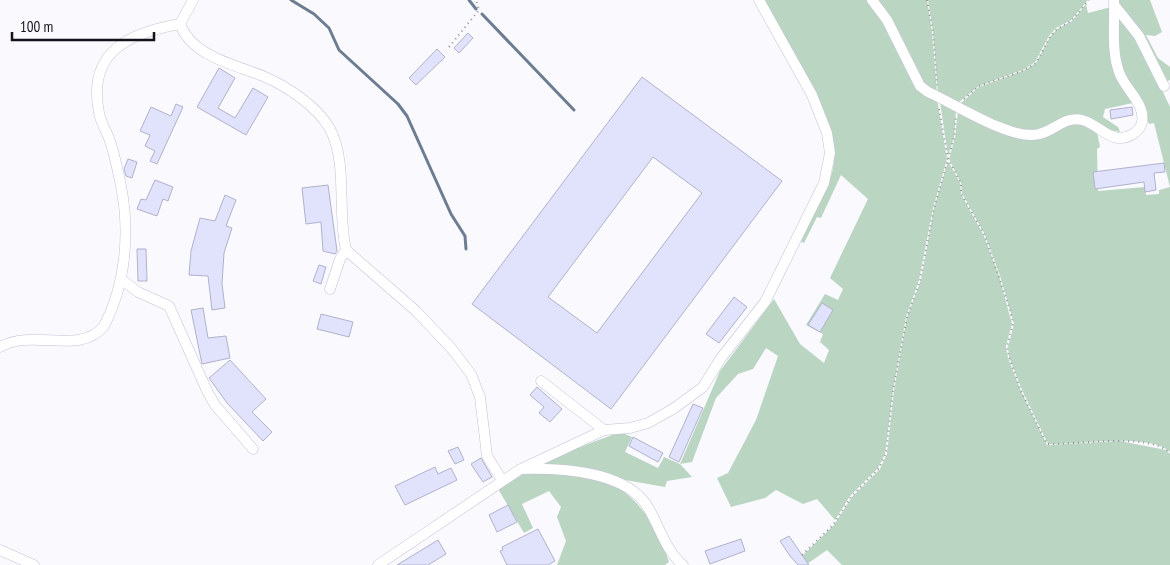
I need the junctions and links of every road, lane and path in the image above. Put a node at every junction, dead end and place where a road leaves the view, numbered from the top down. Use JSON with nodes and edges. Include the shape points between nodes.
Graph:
{"nodes":[{"id":1,"x":193,"y":0,"type":"edge"},
{"id":2,"x":476,"y":0,"type":"edge"},
{"id":3,"x":759,"y":0,"type":"edge"},
{"id":4,"x":872,"y":0,"type":"edge"},
{"id":5,"x":927,"y":0,"type":"edge"},
{"id":6,"x":1089,"y":0,"type":"edge"},
{"id":7,"x":1115,"y":3,"type":"edge"},
{"id":8,"x":180,"y":24,"type":"junction"},
{"id":9,"x":449,"y":47,"type":"dead end"},
{"id":10,"x":1164,"y":86,"type":"dead end"},
{"id":11,"x":938,"y":96,"type":"junction"},
{"id":12,"x":957,"y":105,"type":"junction"},
{"id":13,"x":948,"y":159,"type":"junction"},
{"id":14,"x":346,"y":250,"type":"junction"},
{"id":15,"x":121,"y":279,"type":"junction"},
{"id":16,"x":330,"y":289,"type":"dead end"},
{"id":17,"x":0,"y":348,"type":"edge"},
{"id":18,"x":541,"y":381,"type":"dead end"},
{"id":19,"x":604,"y":430,"type":"junction"},
{"id":20,"x":253,"y":449,"type":"dead end"},
{"id":21,"x":1170,"y":453,"type":"edge"},
{"id":22,"x":519,"y":470,"type":"junction"},
{"id":23,"x":502,"y":480,"type":"junction"},
{"id":24,"x":0,"y":550,"type":"edge"},
{"id":25,"x":802,"y":555,"type":"dead end"},
{"id":26,"x":34,"y":565,"type":"edge"},
{"id":27,"x":378,"y":565,"type":"edge"},
{"id":28,"x":683,"y":565,"type":"edge"}],
"edges":[{"from":1,"to":8,"type":"street"},
{"from":2,"to":9,"type":"path","via":[[479,10]]},
{"from":3,"to":19,"type":"street","via":[[820,112],[830,153],[824,183],[769,294],[702,387],[648,423]]},
{"from":4,"to":11,"type":"street","via":[[887,20],[920,86]]},
{"from":5,"to":11,"type":"path"},
{"from":6,"to":12,"type":"path","via":[[1071,21],[1050,37],[1036,63],[979,86]]},
{"from":7,"to":10,"type":"street","via":[[1139,36]]},
{"from":7,"to":12,"type":"street","via":[[1117,65],[1142,114],[1141,128],[1136,133],[1113,138],[1088,122],[1073,119],[1042,134],[1025,135]]},
{"from":8,"to":14,"type":"street","via":[[186,36],[201,49],[272,81],[305,102],[324,121],[336,144]]},
{"from":8,"to":15,"type":"street","via":[[159,28],[120,43],[106,58],[100,74],[99,114],[110,141],[124,206]]},
{"from":11,"to":12,"type":"street"},
{"from":11,"to":13,"type":"path"},
{"from":12,"to":13,"type":"path"},
{"from":13,"to":21,"type":"path","via":[[999,276],[1013,324],[1007,346],[1009,358],[1047,444],[1120,440],[1166,449]]},
{"from":13,"to":25,"type":"path","via":[[934,208],[920,280],[907,317],[893,390],[886,454],[879,468],[851,497],[833,525]]},
{"from":14,"to":16,"type":"street"},
{"from":14,"to":23,"type":"street","via":[[416,311],[471,374],[480,396],[487,456]]},
{"from":15,"to":17,"type":"street","via":[[108,318],[99,332],[92,336],[66,341],[28,338]]},
{"from":15,"to":20,"type":"street","via":[[138,292],[169,306],[208,393]]},
{"from":18,"to":19,"type":"street"},
{"from":19,"to":22,"type":"street"},
{"from":22,"to":23,"type":"street"},
{"from":22,"to":28,"type":"street","via":[[584,472],[619,484],[648,507],[671,552]]},
{"from":23,"to":27,"type":"street"},
{"from":24,"to":26,"type":"street"}]}
